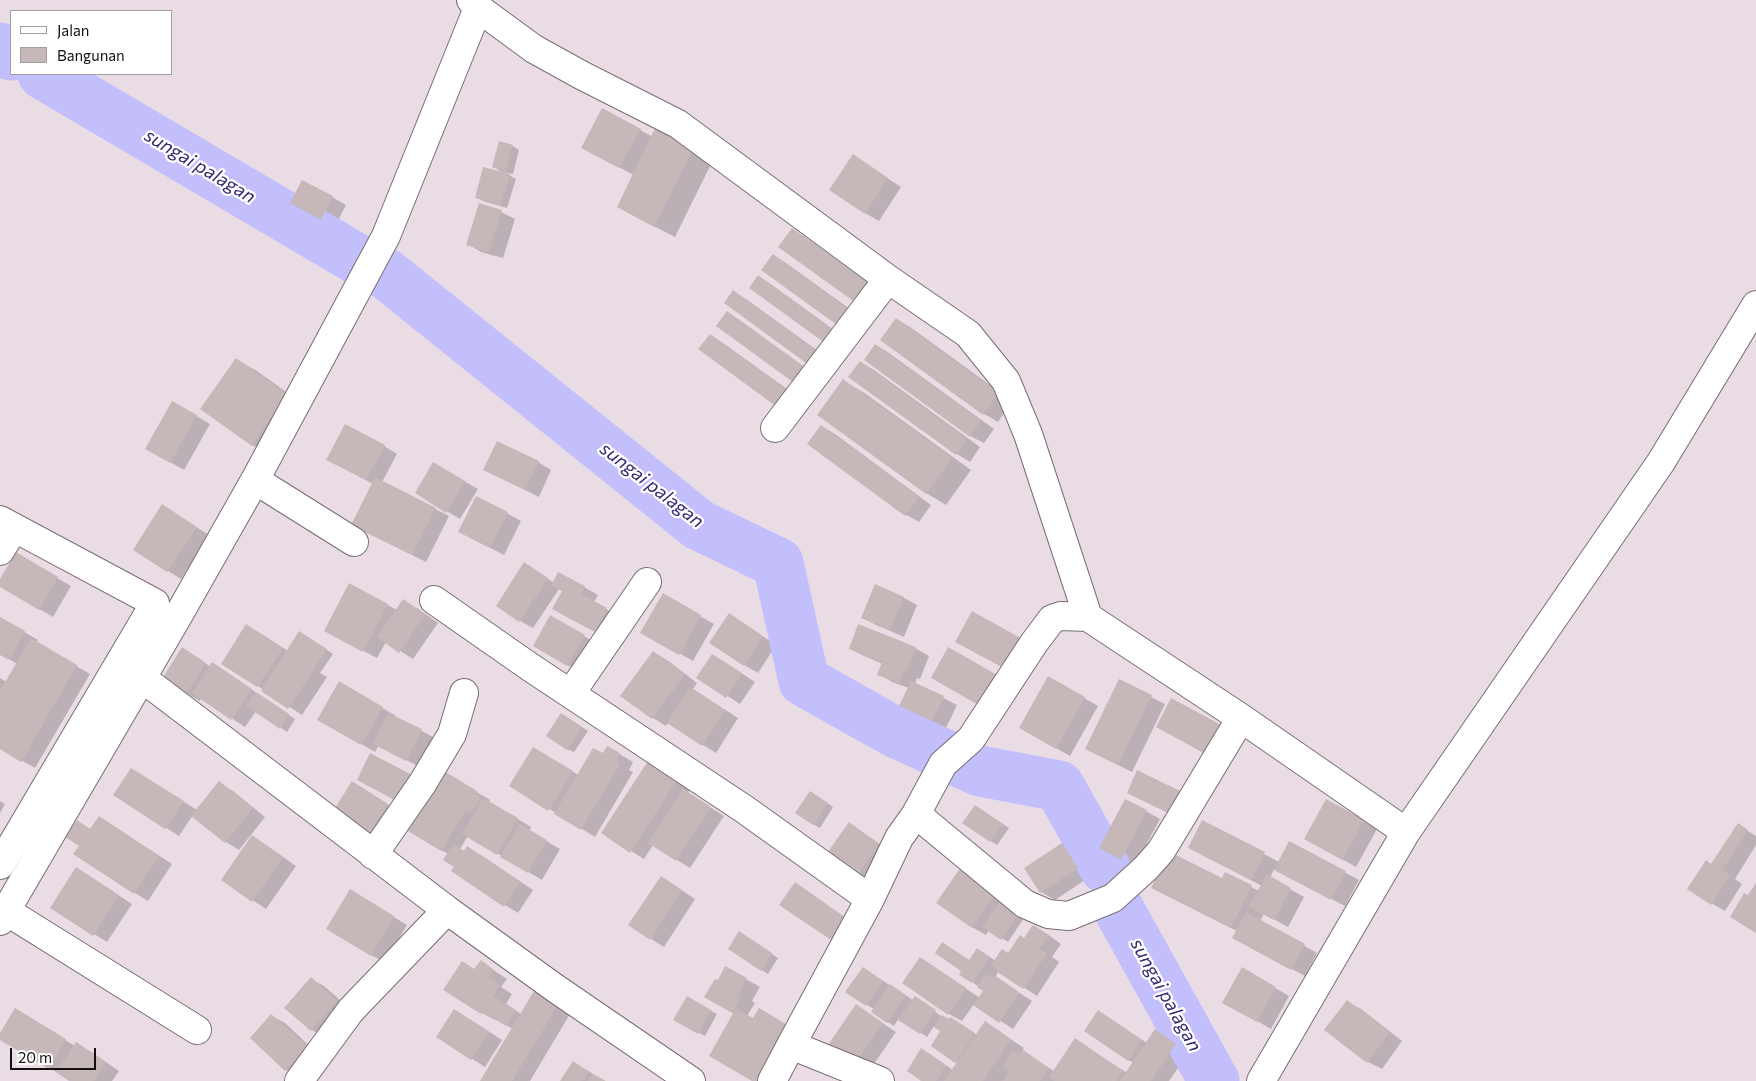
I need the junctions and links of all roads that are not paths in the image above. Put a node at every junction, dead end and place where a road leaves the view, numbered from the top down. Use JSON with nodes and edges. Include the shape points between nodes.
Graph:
{"nodes":[{"id":1,"x":474,"y":4,"type":"edge"},
{"id":2,"x":888,"y":279,"type":"junction"},
{"id":3,"x":1756,"y":305,"type":"edge"},
{"id":4,"x":775,"y":428,"type":"dead end"},
{"id":5,"x":255,"y":480,"type":"junction"},
{"id":6,"x":7,"y":524,"type":"edge"},
{"id":7,"x":354,"y":542,"type":"dead end"},
{"id":8,"x":0,"y":551,"type":"edge"},
{"id":9,"x":647,"y":582,"type":"dead end"},
{"id":10,"x":434,"y":600,"type":"dead end"},
{"id":11,"x":1088,"y":617,"type":"junction"},
{"id":12,"x":142,"y":678,"type":"junction"},
{"id":13,"x":464,"y":693,"type":"dead end"},
{"id":14,"x":571,"y":693,"type":"junction"},
{"id":15,"x":1242,"y":718,"type":"junction"},
{"id":16,"x":916,"y":814,"type":"junction"},
{"id":17,"x":1406,"y":832,"type":"junction"},
{"id":18,"x":373,"y":855,"type":"junction"},
{"id":19,"x":0,"y":865,"type":"edge"},
{"id":20,"x":870,"y":899,"type":"junction"},
{"id":21,"x":447,"y":910,"type":"junction"},
{"id":22,"x":3,"y":916,"type":"edge"},
{"id":23,"x":197,"y":1030,"type":"dead end"},
{"id":24,"x":791,"y":1045,"type":"junction"},
{"id":25,"x":299,"y":1081,"type":"edge"},
{"id":26,"x":691,"y":1081,"type":"edge"},
{"id":27,"x":772,"y":1081,"type":"edge"},
{"id":28,"x":880,"y":1081,"type":"edge"},
{"id":29,"x":1261,"y":1081,"type":"edge"}],
"edges":[{"from":1,"to":2,"type":"street","via":[[534,50],[678,124]]},
{"from":1,"to":5,"type":"street","via":[[386,236]]},
{"from":2,"to":4,"type":"street"},
{"from":2,"to":11,"type":"street","via":[[968,334],[1006,381],[1028,434]]},
{"from":3,"to":17,"type":"street","via":[[1661,462]]},
{"from":5,"to":7,"type":"street"},
{"from":5,"to":12,"type":"street"},
{"from":6,"to":8,"type":"street"},
{"from":6,"to":19,"type":"street","via":[[155,603]]},
{"from":9,"to":14,"type":"street"},
{"from":10,"to":14,"type":"street"},
{"from":11,"to":15,"type":"street"},
{"from":11,"to":16,"type":"street","via":[[1052,619],[971,739],[943,764]]},
{"from":12,"to":18,"type":"street"},
{"from":12,"to":22,"type":"street"},
{"from":13,"to":18,"type":"street","via":[[452,734]]},
{"from":14,"to":20,"type":"street","via":[[744,809]]},
{"from":15,"to":16,"type":"street","via":[[1161,850],[1146,868],[1113,898],[1068,916],[1048,914],[1025,904]]},
{"from":15,"to":17,"type":"street"},
{"from":16,"to":20,"type":"street","via":[[899,838]]},
{"from":17,"to":29,"type":"street"},
{"from":18,"to":21,"type":"street"},
{"from":20,"to":24,"type":"street"},
{"from":21,"to":25,"type":"street","via":[[351,1010]]},
{"from":21,"to":26,"type":"street"},
{"from":22,"to":23,"type":"street"},
{"from":24,"to":27,"type":"street"},
{"from":24,"to":28,"type":"street"}]}
